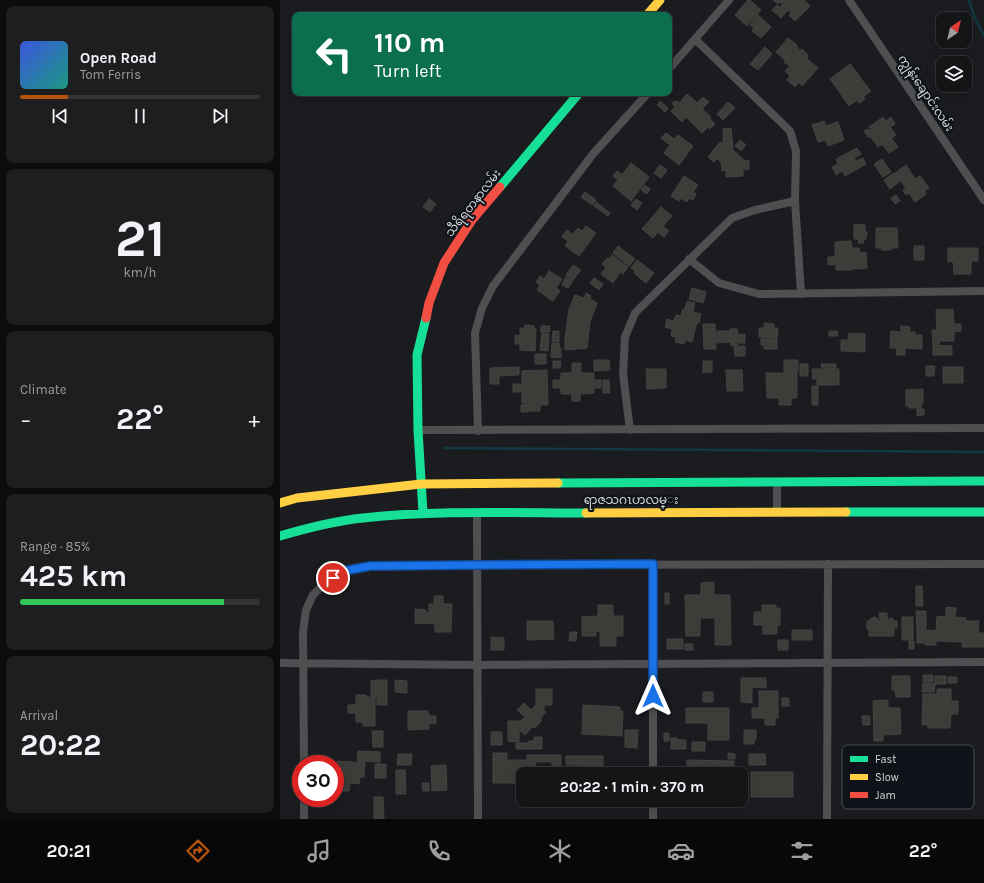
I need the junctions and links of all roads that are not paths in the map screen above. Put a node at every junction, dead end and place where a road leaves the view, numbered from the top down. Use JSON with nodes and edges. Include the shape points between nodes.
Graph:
{"nodes":[{"id":1,"x":660,"y":0,"type":"edge"},
{"id":2,"x":729,"y":0,"type":"edge"},
{"id":3,"x":849,"y":0,"type":"edge"},
{"id":4,"x":650,"y":12,"type":"edge"},
{"id":5,"x":695,"y":39,"type":"junction"},
{"id":6,"x":672,"y":66,"type":"edge"},
{"id":7,"x":576,"y":96,"type":"edge"},
{"id":8,"x":645,"y":96,"type":"edge"},
{"id":9,"x":984,"y":200,"type":"edge"},
{"id":10,"x":795,"y":201,"type":"junction"},
{"id":11,"x":689,"y":259,"type":"junction"},
{"id":12,"x":984,"y":291,"type":"edge"},
{"id":13,"x":801,"y":294,"type":"junction"},
{"id":14,"x":984,"y":428,"type":"edge"},
{"id":15,"x":418,"y":430,"type":"junction"},
{"id":16,"x":630,"y":430,"type":"junction"},
{"id":17,"x":478,"y":431,"type":"junction"},
{"id":18,"x":984,"y":481,"type":"edge"},
{"id":19,"x":777,"y":482,"type":"junction"},
{"id":20,"x":421,"y":484,"type":"junction"},
{"id":21,"x":280,"y":503,"type":"edge"},
{"id":22,"x":477,"y":512,"type":"junction"},
{"id":23,"x":777,"y":512,"type":"junction"},
{"id":24,"x":984,"y":512,"type":"edge"},
{"id":25,"x":423,"y":513,"type":"junction"},
{"id":26,"x":280,"y":536,"type":"edge"},
{"id":27,"x":653,"y":564,"type":"junction"},
{"id":28,"x":828,"y":564,"type":"junction"},
{"id":29,"x":984,"y":564,"type":"edge"},
{"id":30,"x":477,"y":565,"type":"junction"},
{"id":31,"x":984,"y":662,"type":"edge"},
{"id":32,"x":280,"y":663,"type":"edge"},
{"id":33,"x":828,"y":663,"type":"junction"},
{"id":34,"x":303,"y":664,"type":"junction"},
{"id":35,"x":653,"y":664,"type":"junction"},
{"id":36,"x":478,"y":665,"type":"junction"},
{"id":37,"x":304,"y":755,"type":"edge"},
{"id":38,"x":653,"y":767,"type":"edge"},
{"id":39,"x":304,"y":807,"type":"edge"},
{"id":40,"x":653,"y":807,"type":"edge"},
{"id":41,"x":304,"y":819,"type":"edge"},
{"id":42,"x":478,"y":819,"type":"edge"},
{"id":43,"x":653,"y":819,"type":"edge"},
{"id":44,"x":827,"y":819,"type":"edge"}],
"edges":[{"from":1,"to":4,"type":"main road"},
{"from":2,"to":5,"type":"street"},
{"from":3,"to":9,"type":"street","name":"ကျွန်းချောင်းလမ်း"},
{"from":5,"to":6,"type":"street"},
{"from":5,"to":10,"type":"street","via":[[790,131],[796,151]]},
{"from":7,"to":15,"type":"main road","name":"သီရိရတနာလမ်း","via":[[472,220],[444,263],[429,303],[417,355]]},
{"from":8,"to":17,"type":"street","via":[[593,154],[493,286],[482,308],[475,333]]},
{"from":10,"to":11,"type":"street","via":[[732,218]]},
{"from":10,"to":13,"type":"street"},
{"from":11,"to":13,"type":"street","via":[[719,283],[759,294]]},
{"from":11,"to":16,"type":"street","via":[[635,313],[625,337],[623,374]]},
{"from":12,"to":13,"type":"street"},
{"from":14,"to":16,"type":"street"},
{"from":15,"to":17,"type":"street"},
{"from":15,"to":20,"type":"main road","name":"သီရိရတနာလမ်း"},
{"from":16,"to":17,"type":"street"},
{"from":18,"to":19,"type":"main road","name":"ရာဇသဂၤဟလမ္း"},
{"from":19,"to":20,"type":"main road","name":"ရာဇသဂၤဟလမ္း"},
{"from":19,"to":23,"type":"street"},
{"from":20,"to":21,"type":"main road","name":"ရာဇသဂၤဟလမ္း","via":[[297,498]]},
{"from":20,"to":25,"type":"main road","name":"သီရိရတနာလမ်း"},
{"from":22,"to":23,"type":"main road","name":"ရာဇသဂၤဟလမ္း"},
{"from":22,"to":25,"type":"main road","name":"ရာဇသဂၤဟလမ္း"},
{"from":22,"to":30,"type":"street"},
{"from":23,"to":24,"type":"main road","name":"ရာဇသဂၤဟလမ္း"},
{"from":25,"to":26,"type":"main road","name":"ရာဇသဂၤဟလမ္း","via":[[362,518]]},
{"from":27,"to":28,"type":"street"},
{"from":27,"to":30,"type":"street"},
{"from":27,"to":35,"type":"street"},
{"from":28,"to":29,"type":"street"},
{"from":28,"to":33,"type":"street"},
{"from":30,"to":34,"type":"street","via":[[370,566],[344,571],[323,585],[306,610]]},
{"from":30,"to":36,"type":"street"},
{"from":31,"to":33,"type":"street"},
{"from":32,"to":34,"type":"street"},
{"from":33,"to":35,"type":"street"},
{"from":33,"to":44,"type":"street"},
{"from":34,"to":36,"type":"street"},
{"from":34,"to":37,"type":"street"},
{"from":35,"to":36,"type":"street"},
{"from":35,"to":38,"type":"street"},
{"from":36,"to":42,"type":"street"},
{"from":39,"to":41,"type":"street"},
{"from":40,"to":43,"type":"street"}]}
